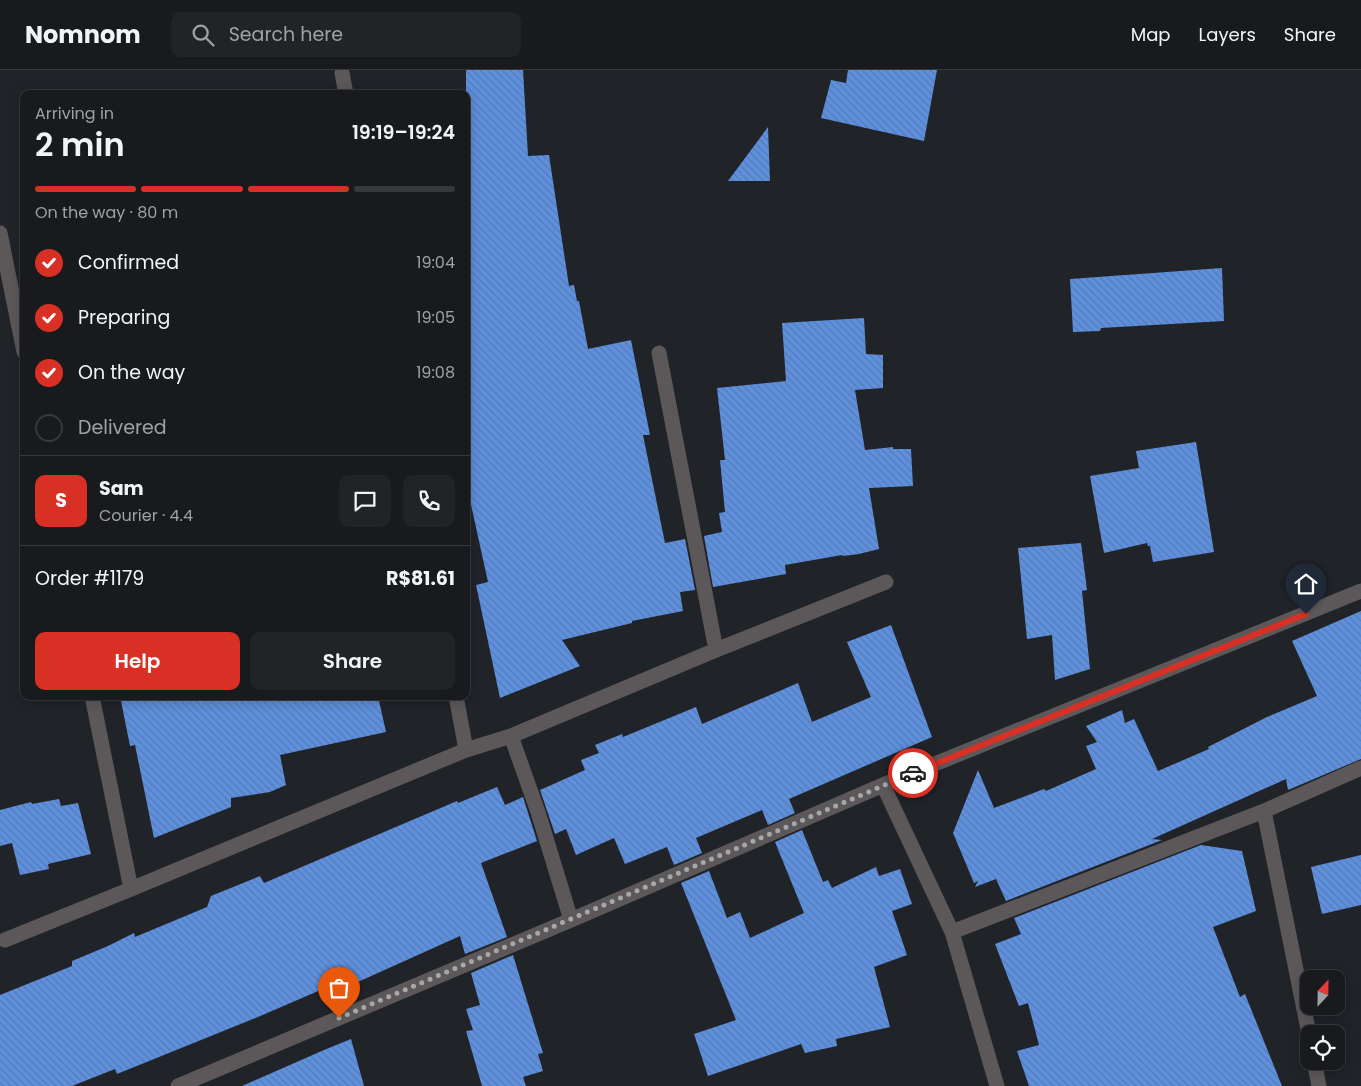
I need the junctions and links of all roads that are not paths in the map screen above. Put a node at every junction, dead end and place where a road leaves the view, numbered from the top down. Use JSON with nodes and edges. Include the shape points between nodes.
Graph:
{"nodes":[{"id":1,"x":342,"y":73,"type":"dead end"},
{"id":2,"x":345,"y":90,"type":"edge"},
{"id":3,"x":0,"y":233,"type":"edge"},
{"id":4,"x":20,"y":332,"type":"edge"},
{"id":5,"x":659,"y":353,"type":"dead end"},
{"id":6,"x":886,"y":582,"type":"dead end"},
{"id":7,"x":1361,"y":592,"type":"edge"},
{"id":8,"x":716,"y":650,"type":"junction"},
{"id":9,"x":93,"y":700,"type":"edge"},
{"id":10,"x":457,"y":700,"type":"edge"},
{"id":11,"x":511,"y":736,"type":"junction"},
{"id":12,"x":466,"y":750,"type":"junction"},
{"id":13,"x":1361,"y":768,"type":"edge"},
{"id":14,"x":883,"y":785,"type":"junction"},
{"id":15,"x":1264,"y":812,"type":"junction"},
{"id":16,"x":131,"y":889,"type":"junction"},
{"id":17,"x":571,"y":920,"type":"junction"},
{"id":18,"x":952,"y":932,"type":"junction"},
{"id":19,"x":5,"y":940,"type":"dead end"},
{"id":20,"x":1307,"y":1025,"type":"edge"},
{"id":21,"x":1316,"y":1070,"type":"edge"},
{"id":22,"x":178,"y":1086,"type":"edge"},
{"id":23,"x":997,"y":1086,"type":"edge"},
{"id":24,"x":1319,"y":1086,"type":"edge"}],
"edges":[{"from":1,"to":2,"type":"street"},
{"from":3,"to":4,"type":"street"},
{"from":5,"to":8,"type":"street"},
{"from":6,"to":8,"type":"street"},
{"from":7,"to":14,"type":"street"},
{"from":8,"to":11,"type":"street"},
{"from":9,"to":16,"type":"street"},
{"from":10,"to":12,"type":"street"},
{"from":11,"to":12,"type":"street"},
{"from":11,"to":17,"type":"street"},
{"from":12,"to":16,"type":"street"},
{"from":13,"to":15,"type":"street"},
{"from":14,"to":17,"type":"street"},
{"from":14,"to":18,"type":"street"},
{"from":15,"to":18,"type":"street"},
{"from":15,"to":20,"type":"street"},
{"from":16,"to":19,"type":"street"},
{"from":17,"to":22,"type":"street"},
{"from":18,"to":23,"type":"street"},
{"from":21,"to":24,"type":"street"}]}
